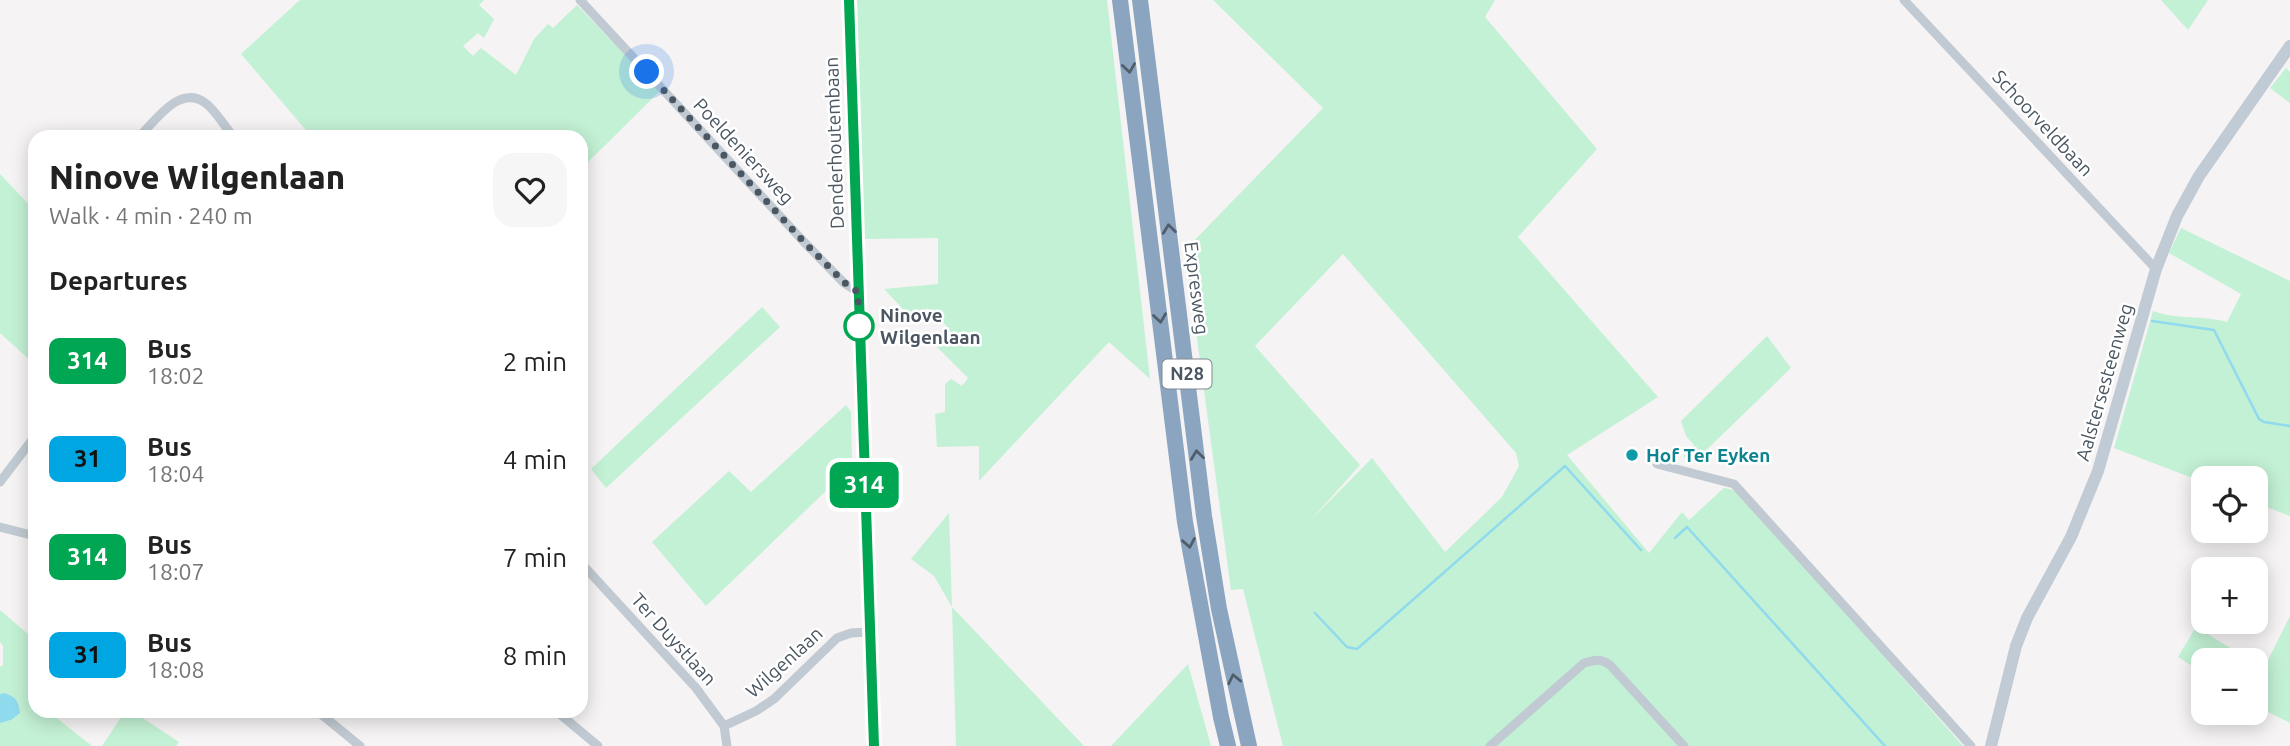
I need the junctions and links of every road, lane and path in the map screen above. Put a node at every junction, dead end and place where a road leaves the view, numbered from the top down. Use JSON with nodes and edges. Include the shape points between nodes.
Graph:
{"nodes":[{"id":1,"x":580,"y":0,"type":"edge"},
{"id":2,"x":849,"y":0,"type":"edge"},
{"id":3,"x":1120,"y":0,"type":"edge"},
{"id":4,"x":1140,"y":0,"type":"edge"},
{"id":5,"x":1904,"y":0,"type":"edge"},
{"id":6,"x":2290,"y":46,"type":"edge"},
{"id":7,"x":146,"y":130,"type":"edge"},
{"id":8,"x":228,"y":130,"type":"edge"},
{"id":9,"x":2155,"y":269,"type":"junction"},
{"id":10,"x":858,"y":292,"type":"junction"},
{"id":11,"x":28,"y":445,"type":"edge"},
{"id":12,"x":1657,"y":464,"type":"dead end"},
{"id":13,"x":0,"y":482,"type":"edge"},
{"id":14,"x":0,"y":527,"type":"edge"},
{"id":15,"x":28,"y":534,"type":"edge"},
{"id":16,"x":588,"y":571,"type":"edge"},
{"id":17,"x":870,"y":632,"type":"junction"},
{"id":18,"x":326,"y":718,"type":"edge"},
{"id":19,"x":565,"y":718,"type":"edge"},
{"id":20,"x":724,"y":726,"type":"junction"},
{"id":21,"x":360,"y":746,"type":"edge"},
{"id":22,"x":598,"y":746,"type":"edge"},
{"id":23,"x":727,"y":746,"type":"edge"},
{"id":24,"x":874,"y":746,"type":"edge"},
{"id":25,"x":1228,"y":746,"type":"edge"},
{"id":26,"x":1249,"y":746,"type":"edge"},
{"id":27,"x":1489,"y":746,"type":"edge"},
{"id":28,"x":1685,"y":746,"type":"edge"},
{"id":29,"x":1971,"y":746,"type":"edge"},
{"id":30,"x":1991,"y":746,"type":"edge"}],
"edges":[{"from":1,"to":10,"type":"street","name":"Poeldeniersweg","via":[[804,242]]},
{"from":2,"to":10,"type":"main road","name":"Denderhoutembaan"},
{"from":3,"to":25,"type":"highway","number":"N28","one_way":true,"via":[[1185,522]]},
{"from":26,"to":4,"type":"highway","name":"Expresweg","number":"N28","one_way":true,"via":[[1204,516]]},
{"from":5,"to":9,"type":"street","name":"Schoorveldbaan"},
{"from":6,"to":9,"type":"main road","name":"Aalstersesteenweg","via":[[2199,176]]},
{"from":7,"to":8,"type":"street","via":[[173,103],[188,97],[205,102]]},
{"from":9,"to":30,"type":"main road","name":"Aalstersesteenweg","via":[[2098,471],[2071,537],[2016,646]]},
{"from":10,"to":17,"type":"main road","name":"Denderhoutembaan"},
{"from":11,"to":13,"type":"street"},
{"from":12,"to":29,"type":"street","via":[[1734,484]]},
{"from":14,"to":15,"type":"street"},
{"from":16,"to":20,"type":"street","name":"Ter Duystlaan","via":[[696,688]]},
{"from":17,"to":20,"type":"street","name":"Wilgenlaan","via":[[837,638],[774,699]]},
{"from":17,"to":24,"type":"main road","name":"Denderhoutembaan"},
{"from":18,"to":21,"type":"street"},
{"from":19,"to":22,"type":"street"},
{"from":20,"to":23,"type":"street","name":"Ter Duystlaan"},
{"from":27,"to":28,"type":"street","via":[[1584,663],[1595,659],[1610,664]]}]}
